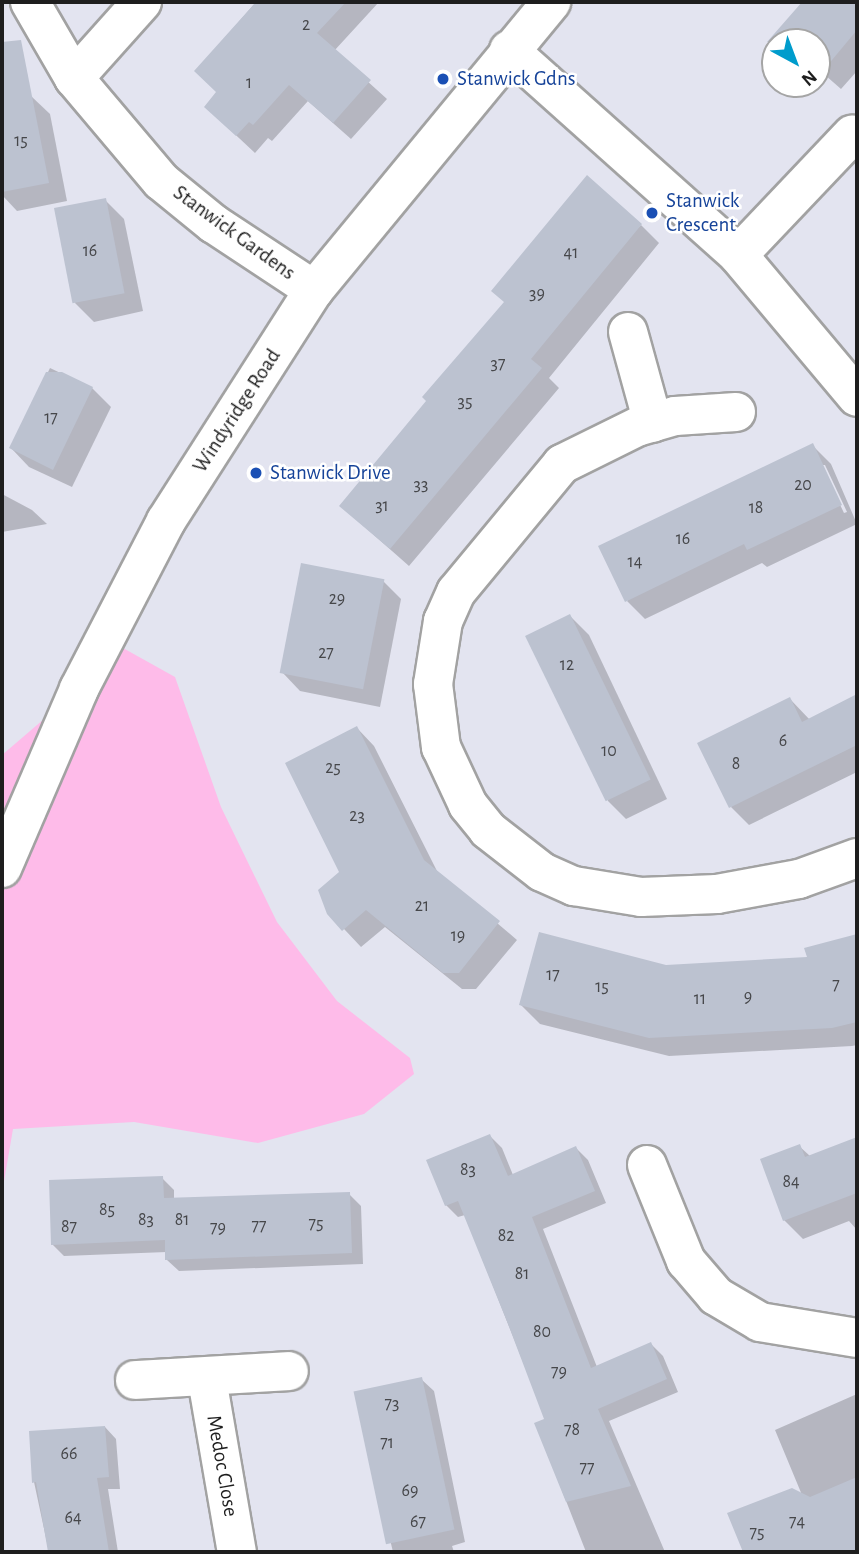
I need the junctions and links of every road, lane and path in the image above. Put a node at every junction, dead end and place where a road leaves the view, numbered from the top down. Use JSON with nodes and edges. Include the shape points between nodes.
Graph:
{"nodes":[{"id":1,"x":30,"y":2,"type":"edge"},
{"id":2,"x":142,"y":2,"type":"edge"},
{"id":3,"x":551,"y":2,"type":"edge"},
{"id":4,"x":509,"y":50,"type":"junction"},
{"id":5,"x":74,"y":78,"type":"junction"},
{"id":6,"x":852,"y":135,"type":"dead end"},
{"id":7,"x":738,"y":255,"type":"junction"},
{"id":8,"x":314,"y":290,"type":"junction"},
{"id":9,"x":628,"y":332,"type":"dead end"},
{"id":10,"x":857,"y":397,"type":"edge"},
{"id":11,"x":736,"y":412,"type":"dead end"},
{"id":12,"x":653,"y":423,"type":"junction"},
{"id":13,"x":857,"y":858,"type":"edge"},
{"id":14,"x":2,"y":868,"type":"edge"},
{"id":15,"x":648,"y":1165,"type":"dead end"},
{"id":16,"x":857,"y":1338,"type":"edge"},
{"id":17,"x":289,"y":1371,"type":"dead end"},
{"id":18,"x":135,"y":1380,"type":"dead end"},
{"id":19,"x":206,"y":1380,"type":"junction"},
{"id":20,"x":237,"y":1552,"type":"edge"}],
"edges":[{"from":1,"to":5,"type":"street","name":"Stanwick Gardens"},
{"from":2,"to":5,"type":"street"},
{"from":3,"to":4,"type":"street","name":"Windyridge Road"},
{"from":4,"to":7,"type":"street"},
{"from":4,"to":8,"type":"street","name":"Windyridge Road"},
{"from":5,"to":8,"type":"street","name":"Stanwick Gardens","via":[[161,181],[214,224]]},
{"from":6,"to":7,"type":"street"},
{"from":7,"to":10,"type":"street"},
{"from":8,"to":14,"type":"street","name":"Windyridge Road","via":[[166,521],[79,689]]},
{"from":9,"to":12,"type":"street"},
{"from":11,"to":12,"type":"street"},
{"from":12,"to":13,"type":"street","via":[[598,443],[562,464],[456,592],[441,632],[433,684],[439,737],[453,777],[475,813],[513,853],[552,877],[607,894],[679,896],[759,888]]},
{"from":15,"to":16,"type":"street","via":[[680,1207],[686,1261],[736,1310],[786,1330]]},
{"from":17,"to":19,"type":"street"},
{"from":18,"to":19,"type":"street"},
{"from":19,"to":20,"type":"street","name":"Medoc Close"}]}
